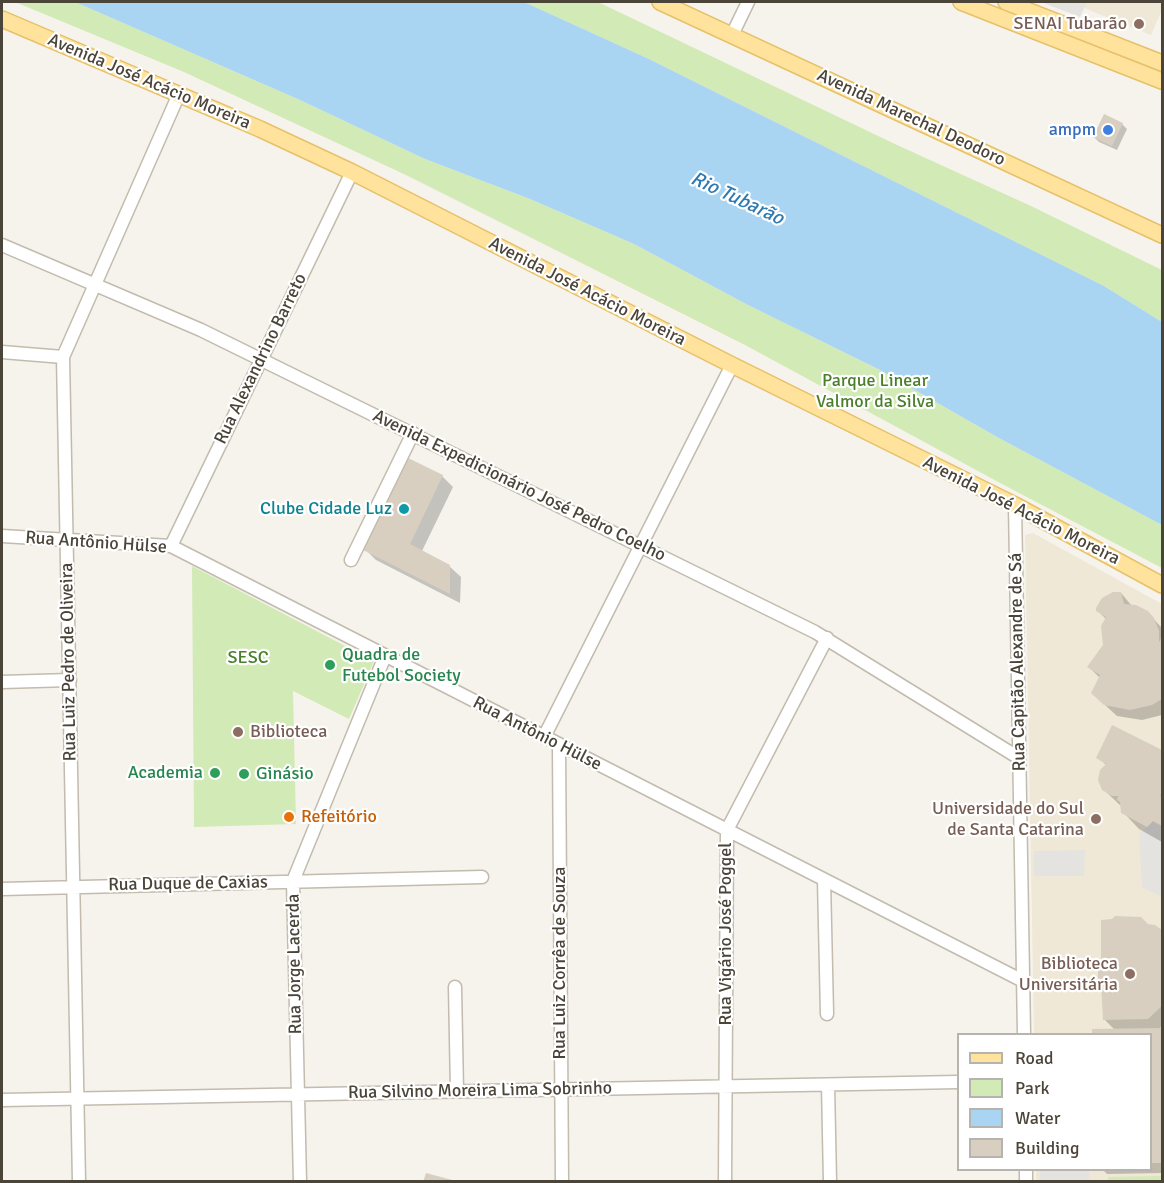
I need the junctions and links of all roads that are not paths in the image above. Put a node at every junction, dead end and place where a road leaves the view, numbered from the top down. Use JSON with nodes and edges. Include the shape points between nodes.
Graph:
{"nodes":[{"id":1,"x":660,"y":2,"type":"edge"},
{"id":2,"x":748,"y":2,"type":"edge"},
{"id":3,"x":961,"y":2,"type":"edge"},
{"id":4,"x":1006,"y":2,"type":"edge"},
{"id":5,"x":2,"y":19,"type":"edge"},
{"id":6,"x":732,"y":35,"type":"junction"},
{"id":7,"x":1162,"y":63,"type":"edge"},
{"id":8,"x":1162,"y":81,"type":"edge"},
{"id":9,"x":179,"y":94,"type":"junction"},
{"id":10,"x":352,"y":172,"type":"junction"},
{"id":11,"x":1162,"y":235,"type":"edge"},
{"id":12,"x":2,"y":245,"type":"edge"},
{"id":13,"x":95,"y":285,"type":"junction"},
{"id":14,"x":2,"y":352,"type":"edge"},
{"id":15,"x":63,"y":357,"type":"junction"},
{"id":16,"x":262,"y":359,"type":"junction"},
{"id":17,"x":732,"y":365,"type":"junction"},
{"id":18,"x":413,"y":434,"type":"junction"},
{"id":19,"x":1015,"y":506,"type":"junction"},
{"id":20,"x":2,"y":536,"type":"edge"},
{"id":21,"x":67,"y":540,"type":"junction"},
{"id":22,"x":171,"y":546,"type":"junction"},
{"id":23,"x":641,"y":546,"type":"junction"},
{"id":24,"x":351,"y":560,"type":"dead end"},
{"id":25,"x":1162,"y":585,"type":"edge"},
{"id":26,"x":827,"y":638,"type":"junction"},
{"id":27,"x":385,"y":656,"type":"junction"},
{"id":28,"x":70,"y":680,"type":"junction"},
{"id":29,"x":2,"y":682,"type":"edge"},
{"id":30,"x":544,"y":737,"type":"junction"},
{"id":31,"x":559,"y":745,"type":"junction"},
{"id":32,"x":1019,"y":758,"type":"junction"},
{"id":33,"x":727,"y":830,"type":"junction"},
{"id":34,"x":482,"y":877,"type":"dead end"},
{"id":35,"x":824,"y":880,"type":"junction"},
{"id":36,"x":293,"y":881,"type":"junction"},
{"id":37,"x":74,"y":887,"type":"junction"},
{"id":38,"x":2,"y":889,"type":"edge"},
{"id":39,"x":1023,"y":981,"type":"junction"},
{"id":40,"x":455,"y":987,"type":"dead end"},
{"id":41,"x":827,"y":1014,"type":"dead end"},
{"id":42,"x":1024,"y":1033,"type":"edge"},
{"id":43,"x":957,"y":1082,"type":"edge"},
{"id":44,"x":828,"y":1084,"type":"junction"},
{"id":45,"x":726,"y":1086,"type":"junction"},
{"id":46,"x":561,"y":1089,"type":"junction"},
{"id":47,"x":457,"y":1091,"type":"junction"},
{"id":48,"x":297,"y":1094,"type":"junction"},
{"id":49,"x":78,"y":1099,"type":"junction"},
{"id":50,"x":2,"y":1100,"type":"edge"},
{"id":51,"x":79,"y":1182,"type":"edge"},
{"id":52,"x":300,"y":1182,"type":"edge"},
{"id":53,"x":562,"y":1182,"type":"edge"},
{"id":54,"x":725,"y":1182,"type":"edge"},
{"id":55,"x":830,"y":1182,"type":"edge"}],
"edges":[{"from":1,"to":6,"type":"main road","name":"Avenida Marechal Deodoro"},
{"from":2,"to":6,"type":"street"},
{"from":3,"to":8,"type":"main road"},
{"from":4,"to":7,"type":"main road"},
{"from":5,"to":9,"type":"main road","name":"Avenida José Acácio Moreira"},
{"from":6,"to":11,"type":"main road","name":"Avenida Marechal Deodoro"},
{"from":9,"to":10,"type":"main road","name":"Avenida José Acácio Moreira"},
{"from":9,"to":13,"type":"street","name":"Rua Luiz Pedro de Oliveira"},
{"from":10,"to":16,"type":"street","name":"Rua Alexandrino Barreto"},
{"from":10,"to":17,"type":"main road","name":"Avenida José Acácio Moreira"},
{"from":12,"to":13,"type":"street","name":"Avenida Expedicionário José Pedro Coelho"},
{"from":13,"to":15,"type":"street","name":"Rua Luiz Pedro de Oliveira"},
{"from":13,"to":16,"type":"street","name":"Avenida Expedicionário José Pedro Coelho"},
{"from":14,"to":15,"type":"street"},
{"from":15,"to":21,"type":"street","name":"Rua Luiz Pedro de Oliveira"},
{"from":16,"to":18,"type":"street","name":"Avenida Expedicionário José Pedro Coelho"},
{"from":16,"to":22,"type":"street","name":"Rua Alexandrino Barreto"},
{"from":17,"to":19,"type":"main road","name":"Avenida José Acácio Moreira"},
{"from":17,"to":23,"type":"street"},
{"from":18,"to":23,"type":"street","name":"Avenida Expedicionário José Pedro Coelho"},
{"from":18,"to":24,"type":"street"},
{"from":19,"to":25,"type":"main road","name":"Avenida José Acácio Moreira"},
{"from":19,"to":32,"type":"street","name":"Rua Capitão Alexandre de Sá"},
{"from":20,"to":21,"type":"street","name":"Rua Antônio Hülse"},
{"from":21,"to":22,"type":"street","name":"Rua Antônio Hülse"},
{"from":21,"to":28,"type":"street","name":"Rua Luiz Pedro de Oliveira"},
{"from":22,"to":27,"type":"street","name":"Rua Antônio Hülse"},
{"from":23,"to":26,"type":"street","name":"Avenida Expedicionário José Pedro Coelho"},
{"from":23,"to":30,"type":"street"},
{"from":26,"to":32,"type":"street","name":"Avenida Expedicionário José Pedro Coelho"},
{"from":26,"to":33,"type":"street","name":"Rua Vigário José Poggel"},
{"from":27,"to":30,"type":"street","name":"Rua Antônio Hülse"},
{"from":27,"to":36,"type":"street","name":"Rua Jorge Lacerda"},
{"from":28,"to":29,"type":"street"},
{"from":28,"to":37,"type":"street","name":"Rua Luiz Pedro de Oliveira"},
{"from":30,"to":31,"type":"street","name":"Rua Antônio Hülse"},
{"from":31,"to":33,"type":"street","name":"Rua Antônio Hülse"},
{"from":31,"to":46,"type":"street","name":"Rua Luiz Corrêa de Souza"},
{"from":32,"to":39,"type":"street","name":"Rua Capitão Alexandre de Sá"},
{"from":33,"to":35,"type":"street","name":"Rua Antônio Hülse"},
{"from":33,"to":45,"type":"street","name":"Rua Vigário José Poggel"},
{"from":34,"to":36,"type":"street","name":"Rua Duque de Caxias"},
{"from":35,"to":39,"type":"street","name":"Rua Antônio Hülse"},
{"from":35,"to":41,"type":"street"},
{"from":36,"to":37,"type":"street","name":"Rua Duque de Caxias"},
{"from":36,"to":48,"type":"street","name":"Rua Jorge Lacerda"},
{"from":37,"to":38,"type":"street","name":"Rua Duque de Caxias"},
{"from":37,"to":49,"type":"street","name":"Rua Luiz Pedro de Oliveira"},
{"from":39,"to":42,"type":"street","name":"Rua Capitão Alexandre de Sá"},
{"from":40,"to":47,"type":"street"},
{"from":43,"to":44,"type":"street","name":"Rua Silvino Moreira Lima Sobrinho"},
{"from":44,"to":45,"type":"street","name":"Rua Silvino Moreira Lima Sobrinho"},
{"from":44,"to":55,"type":"street"},
{"from":45,"to":46,"type":"street","name":"Rua Silvino Moreira Lima Sobrinho"},
{"from":45,"to":54,"type":"street","name":"Rua Vigário José Poggel"},
{"from":46,"to":47,"type":"street","name":"Rua Silvino Moreira Lima Sobrinho"},
{"from":46,"to":53,"type":"street","name":"Rua Luiz Corrêa de Souza"},
{"from":47,"to":48,"type":"street","name":"Rua Silvino Moreira Lima Sobrinho"},
{"from":48,"to":49,"type":"street","name":"Rua Silvino Moreira Lima Sobrinho"},
{"from":48,"to":52,"type":"street","name":"Rua Jorge Lacerda"},
{"from":49,"to":50,"type":"street","name":"Rua Silvino Moreira Lima Sobrinho"},
{"from":49,"to":51,"type":"street","name":"Rua Luiz Pedro de Oliveira"}]}
